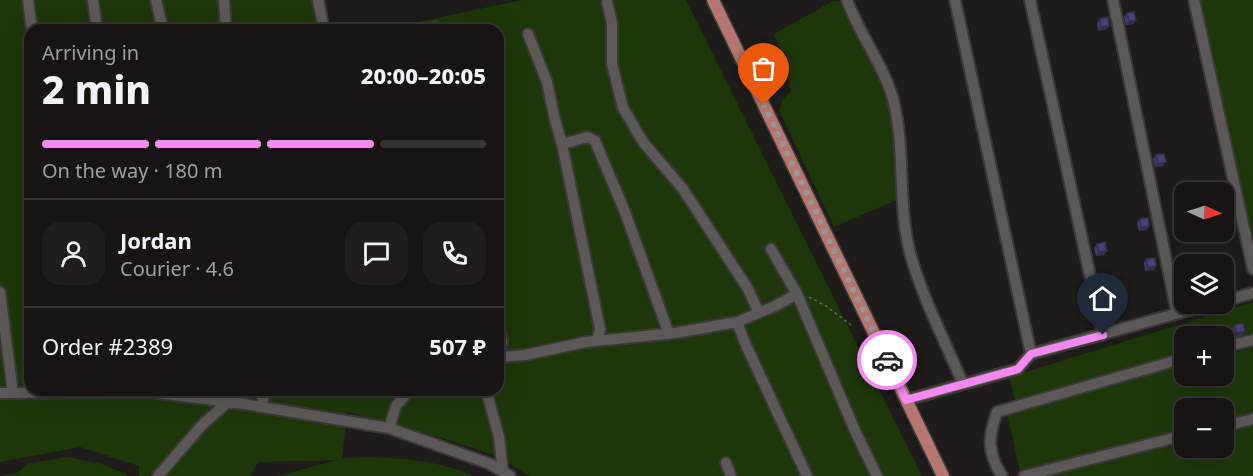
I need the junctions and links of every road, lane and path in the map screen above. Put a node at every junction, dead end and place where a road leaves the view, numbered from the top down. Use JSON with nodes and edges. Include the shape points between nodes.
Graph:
{"nodes":[{"id":1,"x":28,"y":0,"type":"edge"},
{"id":2,"x":93,"y":0,"type":"edge"},
{"id":3,"x":156,"y":0,"type":"edge"},
{"id":4,"x":224,"y":0,"type":"edge"},
{"id":5,"x":318,"y":0,"type":"edge"},
{"id":6,"x":712,"y":0,"type":"edge"},
{"id":7,"x":847,"y":0,"type":"edge"},
{"id":8,"x":955,"y":0,"type":"edge"},
{"id":9,"x":1030,"y":0,"type":"edge"},
{"id":10,"x":1113,"y":0,"type":"edge"},
{"id":11,"x":1194,"y":0,"type":"edge"},
{"id":12,"x":608,"y":2,"type":"edge"},
{"id":13,"x":31,"y":24,"type":"edge"},
{"id":14,"x":96,"y":24,"type":"edge"},
{"id":15,"x":162,"y":24,"type":"edge"},
{"id":16,"x":226,"y":24,"type":"edge"},
{"id":17,"x":323,"y":24,"type":"edge"},
{"id":18,"x":528,"y":34,"type":"dead end"},
{"id":19,"x":562,"y":144,"type":"junction"},
{"id":20,"x":771,"y":249,"type":"dead end"},
{"id":21,"x":1253,"y":269,"type":"edge"},
{"id":22,"x":0,"y":292,"type":"edge"},
{"id":23,"x":1253,"y":292,"type":"edge"},
{"id":24,"x":797,"y":294,"type":"junction"},
{"id":25,"x":1174,"y":295,"type":"edge"},
{"id":26,"x":1234,"y":298,"type":"edge"},
{"id":27,"x":759,"y":313,"type":"junction"},
{"id":28,"x":1178,"y":314,"type":"edge"},
{"id":29,"x":737,"y":322,"type":"junction"},
{"id":30,"x":850,"y":325,"type":"dead end"},
{"id":31,"x":669,"y":334,"type":"junction"},
{"id":32,"x":1103,"y":335,"type":"junction"},
{"id":33,"x":1253,"y":340,"type":"edge"},
{"id":34,"x":597,"y":341,"type":"junction"},
{"id":35,"x":1234,"y":345,"type":"edge"},
{"id":36,"x":1031,"y":354,"type":"junction"},
{"id":37,"x":504,"y":357,"type":"edge"},
{"id":38,"x":1174,"y":361,"type":"edge"},
{"id":39,"x":963,"y":384,"type":"junction"},
{"id":40,"x":0,"y":393,"type":"edge"},
{"id":41,"x":13,"y":393,"type":"junction"},
{"id":42,"x":24,"y":393,"type":"edge"},
{"id":43,"x":212,"y":396,"type":"edge"},
{"id":44,"x":263,"y":396,"type":"edge"},
{"id":45,"x":405,"y":396,"type":"edge"},
{"id":46,"x":488,"y":396,"type":"edge"},
{"id":47,"x":906,"y":400,"type":"junction"},
{"id":48,"x":228,"y":402,"type":"junction"},
{"id":49,"x":262,"y":407,"type":"junction"},
{"id":50,"x":1253,"y":418,"type":"edge"},
{"id":51,"x":1234,"y":423,"type":"edge"},
{"id":52,"x":389,"y":428,"type":"junction"},
{"id":53,"x":1174,"y":437,"type":"edge"},
{"id":54,"x":726,"y":463,"type":"dead end"},
{"id":55,"x":506,"y":474,"type":"edge"},
{"id":56,"x":158,"y":476,"type":"edge"},
{"id":57,"x":731,"y":476,"type":"edge"},
{"id":58,"x":807,"y":476,"type":"edge"},
{"id":59,"x":877,"y":476,"type":"edge"},
{"id":60,"x":943,"y":476,"type":"edge"},
{"id":61,"x":1002,"y":476,"type":"edge"},
{"id":62,"x":1024,"y":476,"type":"edge"}],
"edges":[{"from":1,"to":13,"type":"lane"},
{"from":2,"to":14,"type":"lane"},
{"from":3,"to":15,"type":"lane"},
{"from":4,"to":16,"type":"lane"},
{"from":5,"to":17,"type":"lane"},
{"from":6,"to":47,"type":"main road"},
{"from":7,"to":39,"type":"lane","via":[[892,96],[910,252]]},
{"from":8,"to":36,"type":"lane"},
{"from":9,"to":32,"type":"lane"},
{"from":10,"to":25,"type":"lane"},
{"from":11,"to":21,"type":"lane"},
{"from":12,"to":27,"type":"lane","via":[[612,64],[623,108],[643,142],[683,189],[748,289]]},
{"from":18,"to":19,"type":"lane","via":[[547,82]]},
{"from":19,"to":31,"type":"lane","via":[[588,137],[595,141]]},
{"from":19,"to":34,"type":"lane","via":[[600,329]]},
{"from":20,"to":24,"type":"lane"},
{"from":22,"to":41,"type":"lane"},
{"from":23,"to":26,"type":"lane"},
{"from":24,"to":27,"type":"lane"},
{"from":24,"to":30,"type":"path","via":[[826,306]]},
{"from":24,"to":59,"type":"lane"},
{"from":27,"to":29,"type":"lane"},
{"from":28,"to":32,"type":"lane"},
{"from":29,"to":31,"type":"lane"},
{"from":29,"to":58,"type":"lane"},
{"from":31,"to":34,"type":"lane"},
{"from":32,"to":36,"type":"lane"},
{"from":33,"to":35,"type":"lane"},
{"from":34,"to":37,"type":"lane"},
{"from":36,"to":39,"type":"lane","via":[[1018,369]]},
{"from":38,"to":61,"type":"lane","via":[[997,412],[990,449]]},
{"from":39,"to":47,"type":"lane"},
{"from":40,"to":41,"type":"lane"},
{"from":41,"to":42,"type":"lane"},
{"from":43,"to":48,"type":"lane"},
{"from":44,"to":49,"type":"lane"},
{"from":45,"to":52,"type":"lane","via":[[396,406]]},
{"from":46,"to":55,"type":"lane"},
{"from":47,"to":60,"type":"main road"},
{"from":48,"to":49,"type":"lane"},
{"from":48,"to":56,"type":"lane","via":[[203,424]]},
{"from":49,"to":52,"type":"lane"},
{"from":50,"to":51,"type":"lane"},
{"from":52,"to":55,"type":"lane","via":[[490,464]]},
{"from":53,"to":62,"type":"lane"},
{"from":54,"to":57,"type":"lane"}]}
